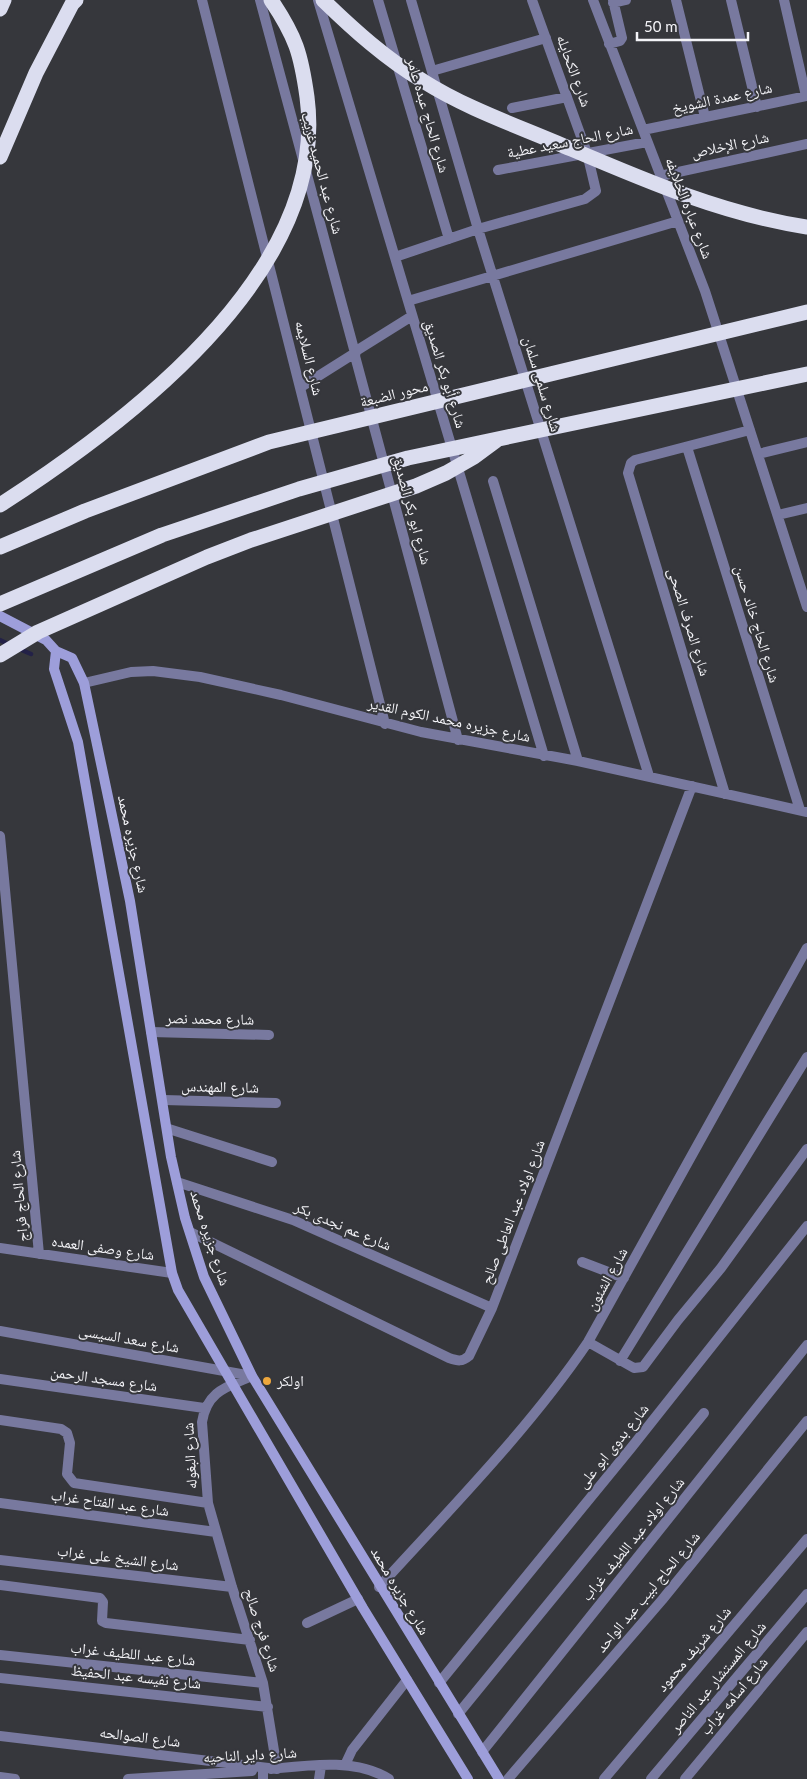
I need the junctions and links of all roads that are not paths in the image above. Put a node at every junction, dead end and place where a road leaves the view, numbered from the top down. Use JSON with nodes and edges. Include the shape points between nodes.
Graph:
{"nodes":[{"id":1,"x":4,"y":0,"type":"edge"},
{"id":2,"x":76,"y":0,"type":"edge"},
{"id":3,"x":202,"y":0,"type":"edge"},
{"id":4,"x":260,"y":0,"type":"edge"},
{"id":5,"x":271,"y":0,"type":"edge"},
{"id":6,"x":318,"y":0,"type":"edge"},
{"id":7,"x":323,"y":0,"type":"edge"},
{"id":8,"x":378,"y":0,"type":"edge"},
{"id":9,"x":411,"y":0,"type":"edge"},
{"id":10,"x":532,"y":0,"type":"edge"},
{"id":11,"x":592,"y":0,"type":"edge"},
{"id":12,"x":626,"y":0,"type":"edge"},
{"id":13,"x":676,"y":0,"type":"edge"},
{"id":14,"x":731,"y":0,"type":"edge"},
{"id":15,"x":784,"y":0,"type":"edge"},
{"id":16,"x":613,"y":1,"type":"edge"},
{"id":17,"x":0,"y":10,"type":"edge"},
{"id":18,"x":546,"y":38,"type":"junction"},
{"id":19,"x":609,"y":44,"type":"junction"},
{"id":20,"x":432,"y":71,"type":"junction"},
{"id":21,"x":806,"y":96,"type":"edge"},
{"id":22,"x":567,"y":97,"type":"junction"},
{"id":23,"x":757,"y":106,"type":"junction"},
{"id":24,"x":512,"y":108,"type":"dead end"},
{"id":25,"x":705,"y":117,"type":"junction"},
{"id":26,"x":643,"y":130,"type":"junction"},
{"id":27,"x":647,"y":142,"type":"junction"},
{"id":28,"x":807,"y":144,"type":"edge"},
{"id":29,"x":587,"y":153,"type":"junction"},
{"id":30,"x":0,"y":156,"type":"edge"},
{"id":31,"x":498,"y":170,"type":"dead end"},
{"id":32,"x":660,"y":176,"type":"junction"},
{"id":33,"x":678,"y":221,"type":"junction"},
{"id":34,"x":807,"y":227,"type":"edge"},
{"id":35,"x":478,"y":229,"type":"junction"},
{"id":36,"x":449,"y":239,"type":"junction"},
{"id":37,"x":395,"y":257,"type":"junction"},
{"id":38,"x":493,"y":276,"type":"junction"},
{"id":39,"x":408,"y":300,"type":"junction"},
{"id":40,"x":807,"y":312,"type":"edge"},
{"id":41,"x":412,"y":316,"type":"junction"},
{"id":42,"x":355,"y":353,"type":"junction"},
{"id":43,"x":807,"y":374,"type":"edge"},
{"id":44,"x":301,"y":387,"type":"junction"},
{"id":45,"x":750,"y":430,"type":"junction"},
{"id":46,"x":501,"y":437,"type":"junction"},
{"id":47,"x":807,"y":442,"type":"edge"},
{"id":48,"x":687,"y":447,"type":"junction"},
{"id":49,"x":758,"y":454,"type":"junction"},
{"id":50,"x":493,"y":481,"type":"dead end"},
{"id":51,"x":0,"y":505,"type":"edge"},
{"id":52,"x":807,"y":508,"type":"edge"},
{"id":53,"x":778,"y":516,"type":"junction"},
{"id":54,"x":0,"y":547,"type":"edge"},
{"id":55,"x":803,"y":583,"type":"edge"},
{"id":56,"x":0,"y":604,"type":"edge"},
{"id":57,"x":807,"y":606,"type":"edge"},
{"id":58,"x":0,"y":616,"type":"edge"},
{"id":59,"x":56,"y":651,"type":"junction"},
{"id":60,"x":0,"y":655,"type":"edge"},
{"id":61,"x":84,"y":683,"type":"junction"},
{"id":62,"x":385,"y":724,"type":"junction"},
{"id":63,"x":458,"y":740,"type":"junction"},
{"id":64,"x":544,"y":756,"type":"junction"},
{"id":65,"x":578,"y":761,"type":"junction"},
{"id":66,"x":649,"y":776,"type":"junction"},
{"id":67,"x":692,"y":786,"type":"junction"},
{"id":68,"x":725,"y":794,"type":"junction"},
{"id":69,"x":803,"y":811,"type":"edge"},
{"id":70,"x":0,"y":836,"type":"edge"},
{"id":71,"x":807,"y":948,"type":"edge"},
{"id":72,"x":151,"y":1032,"type":"junction"},
{"id":73,"x":269,"y":1035,"type":"dead end"},
{"id":74,"x":807,"y":1057,"type":"edge"},
{"id":75,"x":164,"y":1100,"type":"junction"},
{"id":76,"x":276,"y":1103,"type":"dead end"},
{"id":77,"x":168,"y":1129,"type":"junction"},
{"id":78,"x":807,"y":1149,"type":"edge"},
{"id":79,"x":272,"y":1162,"type":"dead end"},
{"id":80,"x":177,"y":1182,"type":"junction"},
{"id":81,"x":807,"y":1226,"type":"edge"},
{"id":82,"x":190,"y":1232,"type":"junction"},
{"id":83,"x":0,"y":1242,"type":"edge"},
{"id":84,"x":0,"y":1248,"type":"edge"},
{"id":85,"x":39,"y":1254,"type":"junction"},
{"id":86,"x":582,"y":1262,"type":"dead end"},
{"id":87,"x":172,"y":1272,"type":"junction"},
{"id":88,"x":624,"y":1278,"type":"junction"},
{"id":89,"x":492,"y":1308,"type":"junction"},
{"id":90,"x":0,"y":1331,"type":"edge"},
{"id":91,"x":588,"y":1342,"type":"junction"},
{"id":92,"x":807,"y":1345,"type":"edge"},
{"id":93,"x":620,"y":1361,"type":"junction"},
{"id":94,"x":224,"y":1371,"type":"junction"},
{"id":95,"x":252,"y":1376,"type":"junction"},
{"id":96,"x":0,"y":1379,"type":"edge"},
{"id":97,"x":233,"y":1385,"type":"junction"},
{"id":98,"x":204,"y":1408,"type":"junction"},
{"id":99,"x":704,"y":1413,"type":"dead end"},
{"id":100,"x":0,"y":1420,"type":"edge"},
{"id":101,"x":807,"y":1421,"type":"edge"},
{"id":102,"x":0,"y":1503,"type":"edge"},
{"id":103,"x":208,"y":1503,"type":"junction"},
{"id":104,"x":216,"y":1532,"type":"junction"},
{"id":105,"x":807,"y":1539,"type":"edge"},
{"id":106,"x":0,"y":1560,"type":"edge"},
{"id":107,"x":0,"y":1585,"type":"edge"},
{"id":108,"x":232,"y":1587,"type":"junction"},
{"id":109,"x":380,"y":1587,"type":"junction"},
{"id":110,"x":807,"y":1594,"type":"edge"},
{"id":111,"x":358,"y":1599,"type":"junction"},
{"id":112,"x":306,"y":1623,"type":"dead end"},
{"id":113,"x":807,"y":1632,"type":"edge"},
{"id":114,"x":250,"y":1640,"type":"junction"},
{"id":115,"x":0,"y":1655,"type":"edge"},
{"id":116,"x":0,"y":1678,"type":"edge"},
{"id":117,"x":407,"y":1680,"type":"junction"},
{"id":118,"x":263,"y":1683,"type":"junction"},
{"id":119,"x":439,"y":1683,"type":"junction"},
{"id":120,"x":268,"y":1707,"type":"junction"},
{"id":121,"x":458,"y":1714,"type":"junction"},
{"id":122,"x":0,"y":1736,"type":"edge"},
{"id":123,"x":482,"y":1752,"type":"junction"},
{"id":124,"x":345,"y":1765,"type":"junction"},
{"id":125,"x":321,"y":1766,"type":"junction"},
{"id":126,"x":277,"y":1769,"type":"junction"},
{"id":127,"x":263,"y":1775,"type":"edge"},
{"id":128,"x":192,"y":1776,"type":"edge"},
{"id":129,"x":217,"y":1776,"type":"edge"},
{"id":130,"x":0,"y":1777,"type":"edge"},
{"id":131,"x":15,"y":1779,"type":"edge"},
{"id":132,"x":128,"y":1779,"type":"edge"},
{"id":133,"x":319,"y":1779,"type":"edge"},
{"id":134,"x":390,"y":1779,"type":"edge"},
{"id":135,"x":468,"y":1779,"type":"edge"},
{"id":136,"x":499,"y":1779,"type":"edge"},
{"id":137,"x":508,"y":1779,"type":"edge"},
{"id":138,"x":604,"y":1779,"type":"edge"},
{"id":139,"x":651,"y":1779,"type":"edge"},
{"id":140,"x":685,"y":1779,"type":"edge"}],
"edges":[{"from":1,"to":17,"type":"highway"},
{"from":2,"to":30,"type":"highway","via":[[51,45]]},
{"from":3,"to":44,"type":"street","name":"شارع السلايمه"},
{"from":4,"to":42,"type":"street","name":"شارع عبد الحميد غريب"},
{"from":5,"to":51,"type":"highway","bridge":true,"via":[[290,28],[302,61],[309,116],[305,168],[288,225],[237,304],[194,351],[107,430]]},
{"from":6,"to":37,"type":"street","name":"شارع أبو بكر الصديق"},
{"from":7,"to":34,"type":"highway","bridge":true,"via":[[362,38],[423,82],[498,118],[705,202]]},
{"from":8,"to":36,"type":"street","name":"شارع الحاج عبده عامر"},
{"from":9,"to":20,"type":"street","name":"شارع سلمى سلمان"},
{"from":10,"to":18,"type":"street","name":"شارع الكحايله"},
{"from":11,"to":19,"type":"street","name":"شارع عباره الخلايفه"},
{"from":12,"to":16,"type":"street"},
{"from":13,"to":25,"type":"street"},
{"from":14,"to":23,"type":"street"},
{"from":15,"to":21,"type":"street"},
{"from":16,"to":19,"type":"street","via":[[622,38]]},
{"from":18,"to":20,"type":"street"},
{"from":18,"to":22,"type":"street","name":"شارع الكحايله"},
{"from":19,"to":26,"type":"street","name":"شارع عباره الخلايفه"},
{"from":20,"to":35,"type":"street","name":"شارع سلمى سلمان"},
{"from":21,"to":23,"type":"street","name":"شارع عمدة الشويخ"},
{"from":22,"to":24,"type":"street"},
{"from":22,"to":29,"type":"street","name":"شارع الكحايله"},
{"from":23,"to":25,"type":"street","name":"شارع عمدة الشويخ"},
{"from":25,"to":26,"type":"street","name":"شارع عمدة الشويخ"},
{"from":26,"to":27,"type":"street","name":"شارع عباره الخلايفه"},
{"from":27,"to":29,"type":"street","name":"شارع الحاج سعيد عطية"},
{"from":27,"to":32,"type":"street","name":"شارع عباره الخلايفه"},
{"from":28,"to":32,"type":"street","name":"شارع الإخلاص"},
{"from":29,"to":31,"type":"street","name":"شارع الحاج سعيد عطية"},
{"from":29,"to":35,"type":"street","name":"شارع الكحايله","via":[[597,186],[592,196]]},
{"from":32,"to":33,"type":"street","name":"شارع عباره الخلايفه"},
{"from":33,"to":38,"type":"street"},
{"from":33,"to":45,"type":"street","name":"شارع عباره الخلايفه","via":[[705,291]]},
{"from":35,"to":36,"type":"street","name":"شارع الكحايله"},
{"from":35,"to":38,"type":"street","name":"شارع سلمى سلمان"},
{"from":36,"to":37,"type":"street","name":"شارع الكحايله"},
{"from":37,"to":39,"type":"street","name":"شارع أبو بكر الصديق"},
{"from":38,"to":39,"type":"street"},
{"from":38,"to":66,"type":"street","name":"شارع سلمى سلمان"},
{"from":39,"to":41,"type":"street","name":"شارع أبو بكر الصديق"},
{"from":40,"to":54,"type":"highway","name":"محور الضبعة","bridge":true,"via":[[269,442],[84,511]]},
{"from":41,"to":42,"type":"street"},
{"from":41,"to":64,"type":"street","name":"شارع أبو بكر الصديق"},
{"from":42,"to":44,"type":"street"},
{"from":42,"to":63,"type":"street","name":"شارع ابو بكر الصديق"},
{"from":43,"to":46,"type":"highway","bridge":true},
{"from":44,"to":62,"type":"street","name":"شارع السلايمه"},
{"from":45,"to":48,"type":"street"},
{"from":45,"to":49,"type":"street","name":"شارع عباره الخلايفه"},
{"from":46,"to":56,"type":"highway","bridge":true,"via":[[408,458],[299,489],[162,535]]},
{"from":46,"to":60,"type":"highway","bridge":true,"via":[[446,473],[208,557],[46,628]]},
{"from":47,"to":49,"type":"street"},
{"from":48,"to":68,"type":"street","name":"شارع الصرف الصحى","via":[[635,460],[628,472]]},
{"from":48,"to":69,"type":"street","name":"شارع الحاج خالد حسن"},
{"from":49,"to":53,"type":"street","name":"شارع عباره الخلايفه"},
{"from":50,"to":65,"type":"street"},
{"from":52,"to":53,"type":"street"},
{"from":53,"to":55,"type":"street","name":"شارع عباره الخلايفه"},
{"from":55,"to":57,"type":"street","name":"شارع عباره الخلايفه"},
{"from":58,"to":59,"type":"main road","name":"شارع جزيره محمد","via":[[46,640]]},
{"from":59,"to":61,"type":"main road","name":"شارع جزيره محمد","via":[[72,658]]},
{"from":59,"to":87,"type":"main road","via":[[54,669],[78,742]]},
{"from":61,"to":62,"type":"street","name":"شارع جزيره محمد الكوم القدير","via":[[131,672],[153,671],[200,677],[281,694]]},
{"from":61,"to":72,"type":"main road","name":"شارع جزيره محمد","via":[[130,901]]},
{"from":62,"to":63,"type":"street","name":"شارع جزيره محمد الكوم القدير"},
{"from":63,"to":64,"type":"street","name":"شارع جزيره محمد الكوم القدير"},
{"from":64,"to":65,"type":"street","name":"شارع جزيره محمد الكوم القدير"},
{"from":65,"to":66,"type":"street","name":"شارع جزيره محمد الكوم القدير"},
{"from":66,"to":67,"type":"street","name":"شارع جزيره محمد الكوم القدير"},
{"from":67,"to":68,"type":"street","name":"شارع جزيره محمد الكوم القدير"},
{"from":67,"to":89,"type":"street","name":"شارع اولاد عبد العاطى صالح"},
{"from":68,"to":69,"type":"street","name":"شارع جزيره محمد الكوم القدير"},
{"from":70,"to":85,"type":"street","name":"شارع الحاج فراج"},
{"from":71,"to":88,"type":"street","name":"شارع الشئون"},
{"from":72,"to":73,"type":"street","name":"شارع محمد نصر"},
{"from":72,"to":75,"type":"main road","name":"شارع جزيره محمد"},
{"from":74,"to":93,"type":"street"},
{"from":75,"to":76,"type":"street","name":"شارع المهندس"},
{"from":75,"to":77,"type":"main road","name":"شارع جزيره محمد"},
{"from":77,"to":79,"type":"street"},
{"from":77,"to":80,"type":"main road","name":"شارع جزيره محمد"},
{"from":78,"to":93,"type":"street","via":[[721,1268],[643,1367],[634,1368]]},
{"from":80,"to":82,"type":"main road","name":"شارع جزيره محمد"},
{"from":80,"to":89,"type":"street","name":"شارع عم نجدى بكر","via":[[293,1220]]},
{"from":81,"to":119,"type":"street","name":"شارع بدوى ابو على"},
{"from":82,"to":89,"type":"street","name":"شارع اولاد عبد العاطى صالح","via":[[457,1361],[469,1356]]},
{"from":82,"to":95,"type":"main road","name":"شارع جزيره محمد","via":[[204,1277]]},
{"from":83,"to":84,"type":"street"},
{"from":84,"to":85,"type":"street","name":"شارع وصفى العمده"},
{"from":85,"to":87,"type":"street","name":"شارع وصفى العمده"},
{"from":86,"to":88,"type":"street"},
{"from":87,"to":94,"type":"main road","via":[[178,1290]]},
{"from":88,"to":91,"type":"street","name":"شارع الشئون"},
{"from":90,"to":94,"type":"street","name":"شارع سعد السيسى"},
{"from":91,"to":93,"type":"street"},
{"from":91,"to":109,"type":"street","name":"شارع الشئون","via":[[551,1392]]},
{"from":92,"to":123,"type":"street","name":"شارع اولاد عبد اللطيف غراب"},
{"from":94,"to":95,"type":"street","name":"شارع سعد السيسى"},
{"from":94,"to":97,"type":"main road"},
{"from":95,"to":97,"type":"street","name":"شارع البغوله"},
{"from":95,"to":109,"type":"main road","name":"شارع جزيره محمد"},
{"from":96,"to":98,"type":"street","name":"شارع مسجد الرحمن"},
{"from":97,"to":98,"type":"street","name":"شارع البغوله","via":[[215,1394]]},
{"from":97,"to":111,"type":"main road"},
{"from":98,"to":103,"type":"street","name":"شارع البغوله","via":[[202,1422]]},
{"from":99,"to":121,"type":"street"},
{"from":100,"to":103,"type":"street","via":[[60,1429],[67,1433],[70,1444],[67,1474],[74,1482]]},
{"from":101,"to":137,"type":"street","name":"شارع الحاج لبيب عبد الواحد","via":[[662,1600]]},
{"from":102,"to":104,"type":"street","name":"شارع عبد الفتاح غراب"},
{"from":103,"to":104,"type":"street","name":"شارع فرج صالح"},
{"from":104,"to":108,"type":"street","name":"شارع فرج صالح"},
{"from":105,"to":138,"type":"street","name":"شارع شريف محمود"},
{"from":106,"to":108,"type":"street","name":"شارع الشيخ على غراب"},
{"from":107,"to":114,"type":"street","via":[[100,1598],[103,1602],[102,1619],[106,1623]]},
{"from":108,"to":114,"type":"street","name":"شارع فرج صالح"},
{"from":109,"to":119,"type":"main road","name":"شارع جزيره محمد"},
{"from":110,"to":139,"type":"street","name":"شارع المستشار عبد الناصر"},
{"from":111,"to":112,"type":"street"},
{"from":111,"to":117,"type":"main road"},
{"from":113,"to":140,"type":"street","name":"شارع اسامه غراب"},
{"from":114,"to":118,"type":"street","name":"شارع فرج صالح"},
{"from":115,"to":118,"type":"street","name":"شارع عبد اللطيف غراب"},
{"from":116,"to":120,"type":"street","name":"شارع نفيسه عبد الحفيظ"},
{"from":117,"to":124,"type":"street","via":[[352,1750]]},
{"from":117,"to":135,"type":"main road"},
{"from":118,"to":120,"type":"street","name":"شارع فرج صالح"},
{"from":119,"to":121,"type":"main road","name":"شارع جزيره محمد"},
{"from":120,"to":126,"type":"street","name":"شارع فرج صالح"},
{"from":121,"to":123,"type":"main road","name":"شارع جزيره محمد"},
{"from":122,"to":126,"type":"street","name":"شارع الصوالحه"},
{"from":123,"to":136,"type":"main road","name":"شارع جزيره محمد"},
{"from":124,"to":125,"type":"street","name":"شارع داير الناحيه"},
{"from":124,"to":134,"type":"street","name":"شارع داير الناحيه"},
{"from":125,"to":126,"type":"street","name":"شارع داير الناحيه"},
{"from":125,"to":133,"type":"street"},
{"from":126,"to":127,"type":"street","name":"شارع داير الناحيه"},
{"from":127,"to":129,"type":"street","name":"شارع داير الناحيه"},
{"from":128,"to":129,"type":"street","name":"شارع داير الناحيه"},
{"from":128,"to":132,"type":"street","name":"شارع داير الناحيه"},
{"from":130,"to":131,"type":"street"}]}
